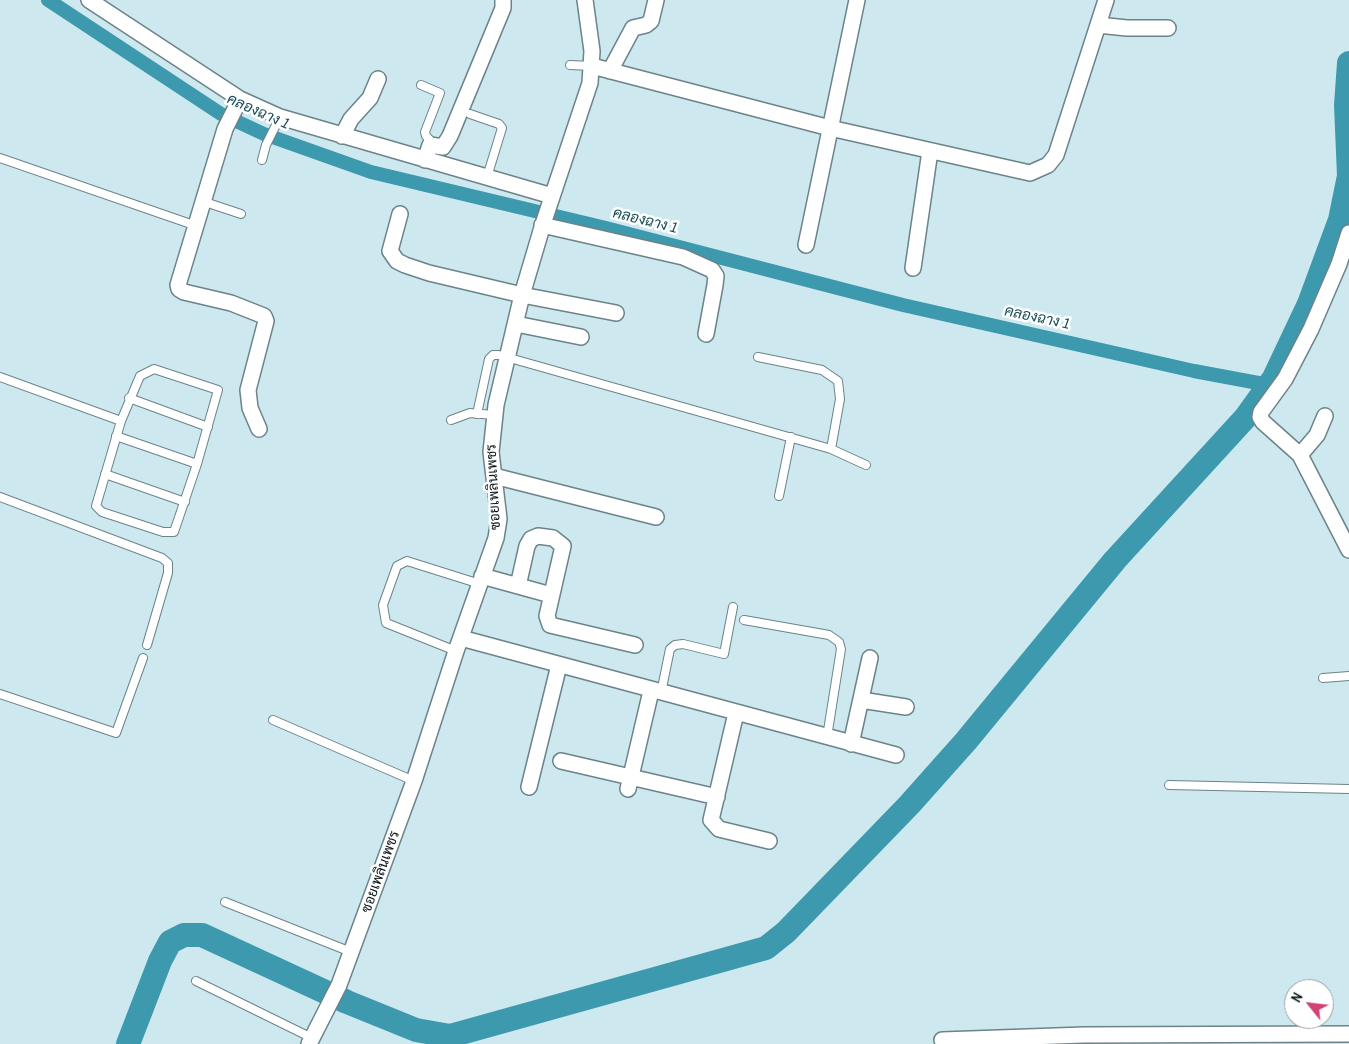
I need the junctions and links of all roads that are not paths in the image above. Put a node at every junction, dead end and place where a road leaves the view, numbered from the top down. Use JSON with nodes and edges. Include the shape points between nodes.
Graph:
{"nodes":[{"id":1,"x":89,"y":0,"type":"edge"},
{"id":2,"x":503,"y":0,"type":"edge"},
{"id":3,"x":585,"y":0,"type":"edge"},
{"id":4,"x":656,"y":0,"type":"edge"},
{"id":5,"x":857,"y":0,"type":"edge"},
{"id":6,"x":1106,"y":0,"type":"edge"},
{"id":7,"x":1098,"y":24,"type":"junction"},
{"id":8,"x":1168,"y":28,"type":"dead end"},
{"id":9,"x":570,"y":65,"type":"dead end"},
{"id":10,"x":592,"y":66,"type":"junction"},
{"id":11,"x":610,"y":71,"type":"junction"},
{"id":12,"x":378,"y":79,"type":"dead end"},
{"id":13,"x":421,"y":85,"type":"dead end"},
{"id":14,"x":238,"y":102,"type":"junction"},
{"id":15,"x":470,"y":114,"type":"dead end"},
{"id":16,"x":278,"y":120,"type":"junction"},
{"id":17,"x":830,"y":128,"type":"junction"},
{"id":18,"x":342,"y":136,"type":"junction"},
{"id":19,"x":430,"y":145,"type":"junction"},
{"id":20,"x":930,"y":152,"type":"junction"},
{"id":21,"x":0,"y":158,"type":"edge"},
{"id":22,"x":262,"y":160,"type":"dead end"},
{"id":23,"x":425,"y":160,"type":"junction"},
{"id":24,"x":487,"y":178,"type":"junction"},
{"id":25,"x":205,"y":202,"type":"junction"},
{"id":26,"x":241,"y":214,"type":"dead end"},
{"id":27,"x":400,"y":214,"type":"dead end"},
{"id":28,"x":546,"y":214,"type":"junction"},
{"id":29,"x":188,"y":223,"type":"dead end"},
{"id":30,"x":1349,"y":233,"type":"edge"},
{"id":31,"x":806,"y":245,"type":"dead end"},
{"id":32,"x":913,"y":268,"type":"dead end"},
{"id":33,"x":522,"y":295,"type":"junction"},
{"id":34,"x":616,"y":313,"type":"dead end"},
{"id":35,"x":516,"y":324,"type":"junction"},
{"id":36,"x":706,"y":334,"type":"dead end"},
{"id":37,"x":581,"y":337,"type":"dead end"},
{"id":38,"x":508,"y":356,"type":"junction"},
{"id":39,"x":758,"y":357,"type":"dead end"},
{"id":40,"x":0,"y":377,"type":"edge"},
{"id":41,"x":130,"y":398,"type":"junction"},
{"id":42,"x":477,"y":414,"type":"junction"},
{"id":43,"x":494,"y":416,"type":"junction"},
{"id":44,"x":1325,"y":416,"type":"dead end"},
{"id":45,"x":451,"y":420,"type":"dead end"},
{"id":46,"x":121,"y":421,"type":"junction"},
{"id":47,"x":208,"y":427,"type":"junction"},
{"id":48,"x":259,"y":429,"type":"dead end"},
{"id":49,"x":116,"y":436,"type":"junction"},
{"id":50,"x":791,"y":437,"type":"junction"},
{"id":51,"x":831,"y":449,"type":"junction"},
{"id":52,"x":1300,"y":455,"type":"junction"},
{"id":53,"x":197,"y":464,"type":"junction"},
{"id":54,"x":866,"y":465,"type":"dead end"},
{"id":55,"x":105,"y":474,"type":"junction"},
{"id":56,"x":494,"y":476,"type":"junction"},
{"id":57,"x":779,"y":496,"type":"dead end"},
{"id":58,"x":0,"y":497,"type":"edge"},
{"id":59,"x":185,"y":502,"type":"junction"},
{"id":60,"x":656,"y":517,"type":"dead end"},
{"id":61,"x":1349,"y":550,"type":"edge"},
{"id":62,"x":481,"y":580,"type":"junction"},
{"id":63,"x":518,"y":586,"type":"junction"},
{"id":64,"x":551,"y":595,"type":"junction"},
{"id":65,"x":733,"y":607,"type":"dead end"},
{"id":66,"x":744,"y":620,"type":"dead end"},
{"id":67,"x":458,"y":644,"type":"junction"},
{"id":68,"x":147,"y":645,"type":"dead end"},
{"id":69,"x":636,"y":645,"type":"dead end"},
{"id":70,"x":143,"y":658,"type":"dead end"},
{"id":71,"x":870,"y":658,"type":"dead end"},
{"id":72,"x":559,"y":665,"type":"junction"},
{"id":73,"x":1349,"y":676,"type":"edge"},
{"id":74,"x":1323,"y":678,"type":"dead end"},
{"id":75,"x":656,"y":692,"type":"junction"},
{"id":76,"x":0,"y":694,"type":"edge"},
{"id":77,"x":861,"y":700,"type":"junction"},
{"id":78,"x":906,"y":707,"type":"dead end"},
{"id":79,"x":736,"y":713,"type":"junction"},
{"id":80,"x":272,"y":720,"type":"dead end"},
{"id":81,"x":827,"y":738,"type":"junction"},
{"id":82,"x":850,"y":744,"type":"junction"},
{"id":83,"x":896,"y":755,"type":"dead end"},
{"id":84,"x":561,"y":761,"type":"dead end"},
{"id":85,"x":414,"y":781,"type":"junction"},
{"id":86,"x":629,"y":783,"type":"junction"},
{"id":87,"x":1169,"y":785,"type":"dead end"},
{"id":88,"x":529,"y":787,"type":"dead end"},
{"id":89,"x":1349,"y":789,"type":"edge"},
{"id":90,"x":717,"y":796,"type":"junction"},
{"id":91,"x":769,"y":841,"type":"dead end"},
{"id":92,"x":225,"y":902,"type":"dead end"},
{"id":93,"x":351,"y":952,"type":"junction"},
{"id":94,"x":196,"y":981,"type":"dead end"},
{"id":95,"x":1349,"y":1034,"type":"edge"},
{"id":96,"x":942,"y":1040,"type":"dead end"},
{"id":97,"x":310,"y":1041,"type":"edge"}],
"edges":[{"from":1,"to":14,"type":"street"},
{"from":2,"to":19,"type":"street","via":[[503,8],[450,136],[443,147]]},
{"from":3,"to":10,"type":"street","name":"ซอยเพลินเพชร"},
{"from":4,"to":11,"type":"street","via":[[651,21],[633,28]]},
{"from":5,"to":17,"type":"street"},
{"from":6,"to":7,"type":"street"},
{"from":7,"to":8,"type":"street"},
{"from":7,"to":20,"type":"street","via":[[1063,140],[1048,165],[1030,173],[1019,172]]},
{"from":9,"to":10,"type":"lane"},
{"from":10,"to":11,"type":"street"},
{"from":10,"to":28,"type":"street","name":"ซอยเพลินเพชร","via":[[585,103]]},
{"from":11,"to":17,"type":"street"},
{"from":12,"to":18,"type":"street","via":[[370,98],[351,119]]},
{"from":13,"to":19,"type":"lane","via":[[440,93],[425,132]]},
{"from":14,"to":16,"type":"street"},
{"from":14,"to":25,"type":"street","via":[[228,120]]},
{"from":15,"to":24,"type":"lane","via":[[502,128]]},
{"from":16,"to":18,"type":"street"},
{"from":16,"to":22,"type":"lane"},
{"from":17,"to":20,"type":"street"},
{"from":17,"to":31,"type":"street"},
{"from":18,"to":23,"type":"street"},
{"from":19,"to":23,"type":"street"},
{"from":20,"to":32,"type":"street"},
{"from":21,"to":29,"type":"lane"},
{"from":23,"to":24,"type":"street"},
{"from":24,"to":28,"type":"street"},
{"from":25,"to":26,"type":"lane"},
{"from":25,"to":48,"type":"street","via":[[179,277],[179,289],[264,316],[266,321],[248,390],[250,408]]},
{"from":27,"to":33,"type":"street","via":[[390,246],[397,262]]},
{"from":28,"to":33,"type":"street","name":"ซอยเพลินเพชร"},
{"from":28,"to":36,"type":"street","via":[[683,257],[712,270],[716,286]]},
{"from":30,"to":52,"type":"street","via":[[1310,329],[1285,379],[1261,412],[1263,422]]},
{"from":33,"to":34,"type":"street"},
{"from":33,"to":35,"type":"street","name":"ซอยเพลินเพชร"},
{"from":35,"to":37,"type":"street"},
{"from":35,"to":38,"type":"street","name":"ซอยเพลินเพชร"},
{"from":38,"to":42,"type":"lane","via":[[489,359]]},
{"from":38,"to":43,"type":"street","name":"ซอยเพลินเพชร"},
{"from":38,"to":50,"type":"lane"},
{"from":39,"to":51,"type":"lane","via":[[822,370],[838,381],[840,398]]},
{"from":40,"to":46,"type":"lane"},
{"from":41,"to":46,"type":"lane"},
{"from":41,"to":47,"type":"lane"},
{"from":41,"to":47,"type":"lane","via":[[140,376],[154,368],[216,388],[219,393]]},
{"from":42,"to":43,"type":"lane"},
{"from":42,"to":45,"type":"lane","via":[[463,414]]},
{"from":43,"to":56,"type":"street","name":"ซอยเพลินเพชร"},
{"from":44,"to":52,"type":"street","via":[[1317,435]]},
{"from":46,"to":49,"type":"lane"},
{"from":47,"to":53,"type":"lane"},
{"from":49,"to":53,"type":"lane"},
{"from":49,"to":55,"type":"lane"},
{"from":50,"to":51,"type":"lane"},
{"from":50,"to":57,"type":"lane"},
{"from":51,"to":54,"type":"lane"},
{"from":52,"to":61,"type":"street"},
{"from":53,"to":59,"type":"lane"},
{"from":55,"to":59,"type":"lane"},
{"from":55,"to":59,"type":"lane","via":[[96,506],[111,514],[171,533],[177,529]]},
{"from":56,"to":60,"type":"street"},
{"from":56,"to":62,"type":"street","name":"ซอยเพลินเพชร","via":[[499,519]]},
{"from":58,"to":68,"type":"lane","via":[[168,563]]},
{"from":62,"to":63,"type":"street"},
{"from":62,"to":67,"type":"street","name":"ซอยเพลินเพชร"},
{"from":62,"to":67,"type":"lane","via":[[408,561],[397,566],[383,605],[386,623]]},
{"from":63,"to":64,"type":"street"},
{"from":63,"to":64,"type":"street","via":[[531,539],[538,536],[552,538],[563,546]]},
{"from":64,"to":69,"type":"street","via":[[550,625]]},
{"from":65,"to":75,"type":"lane","via":[[724,654],[675,645],[670,649]]},
{"from":66,"to":81,"type":"lane","via":[[829,635],[839,642],[841,649]]},
{"from":67,"to":72,"type":"street"},
{"from":67,"to":85,"type":"street","name":"ซอยเพลินเพชร"},
{"from":70,"to":76,"type":"lane","via":[[116,733],[111,734]]},
{"from":71,"to":77,"type":"street"},
{"from":72,"to":75,"type":"street"},
{"from":72,"to":88,"type":"street"},
{"from":73,"to":74,"type":"lane"},
{"from":75,"to":79,"type":"street"},
{"from":75,"to":86,"type":"street"},
{"from":77,"to":78,"type":"street"},
{"from":77,"to":82,"type":"street"},
{"from":79,"to":81,"type":"street"},
{"from":79,"to":90,"type":"street"},
{"from":80,"to":85,"type":"lane"},
{"from":81,"to":82,"type":"street"},
{"from":82,"to":83,"type":"street"},
{"from":84,"to":86,"type":"street"},
{"from":85,"to":93,"type":"street","name":"ซอยเพลินเพชร"},
{"from":86,"to":90,"type":"street"},
{"from":87,"to":89,"type":"lane"},
{"from":90,"to":91,"type":"street","via":[[712,820],[714,826]]},
{"from":92,"to":93,"type":"lane"},
{"from":93,"to":97,"type":"street","name":"ซอยเพลินเพชร","via":[[324,1018]]},
{"from":94,"to":97,"type":"lane"},
{"from":95,"to":96,"type":"street","via":[[1084,1035]]}]}
